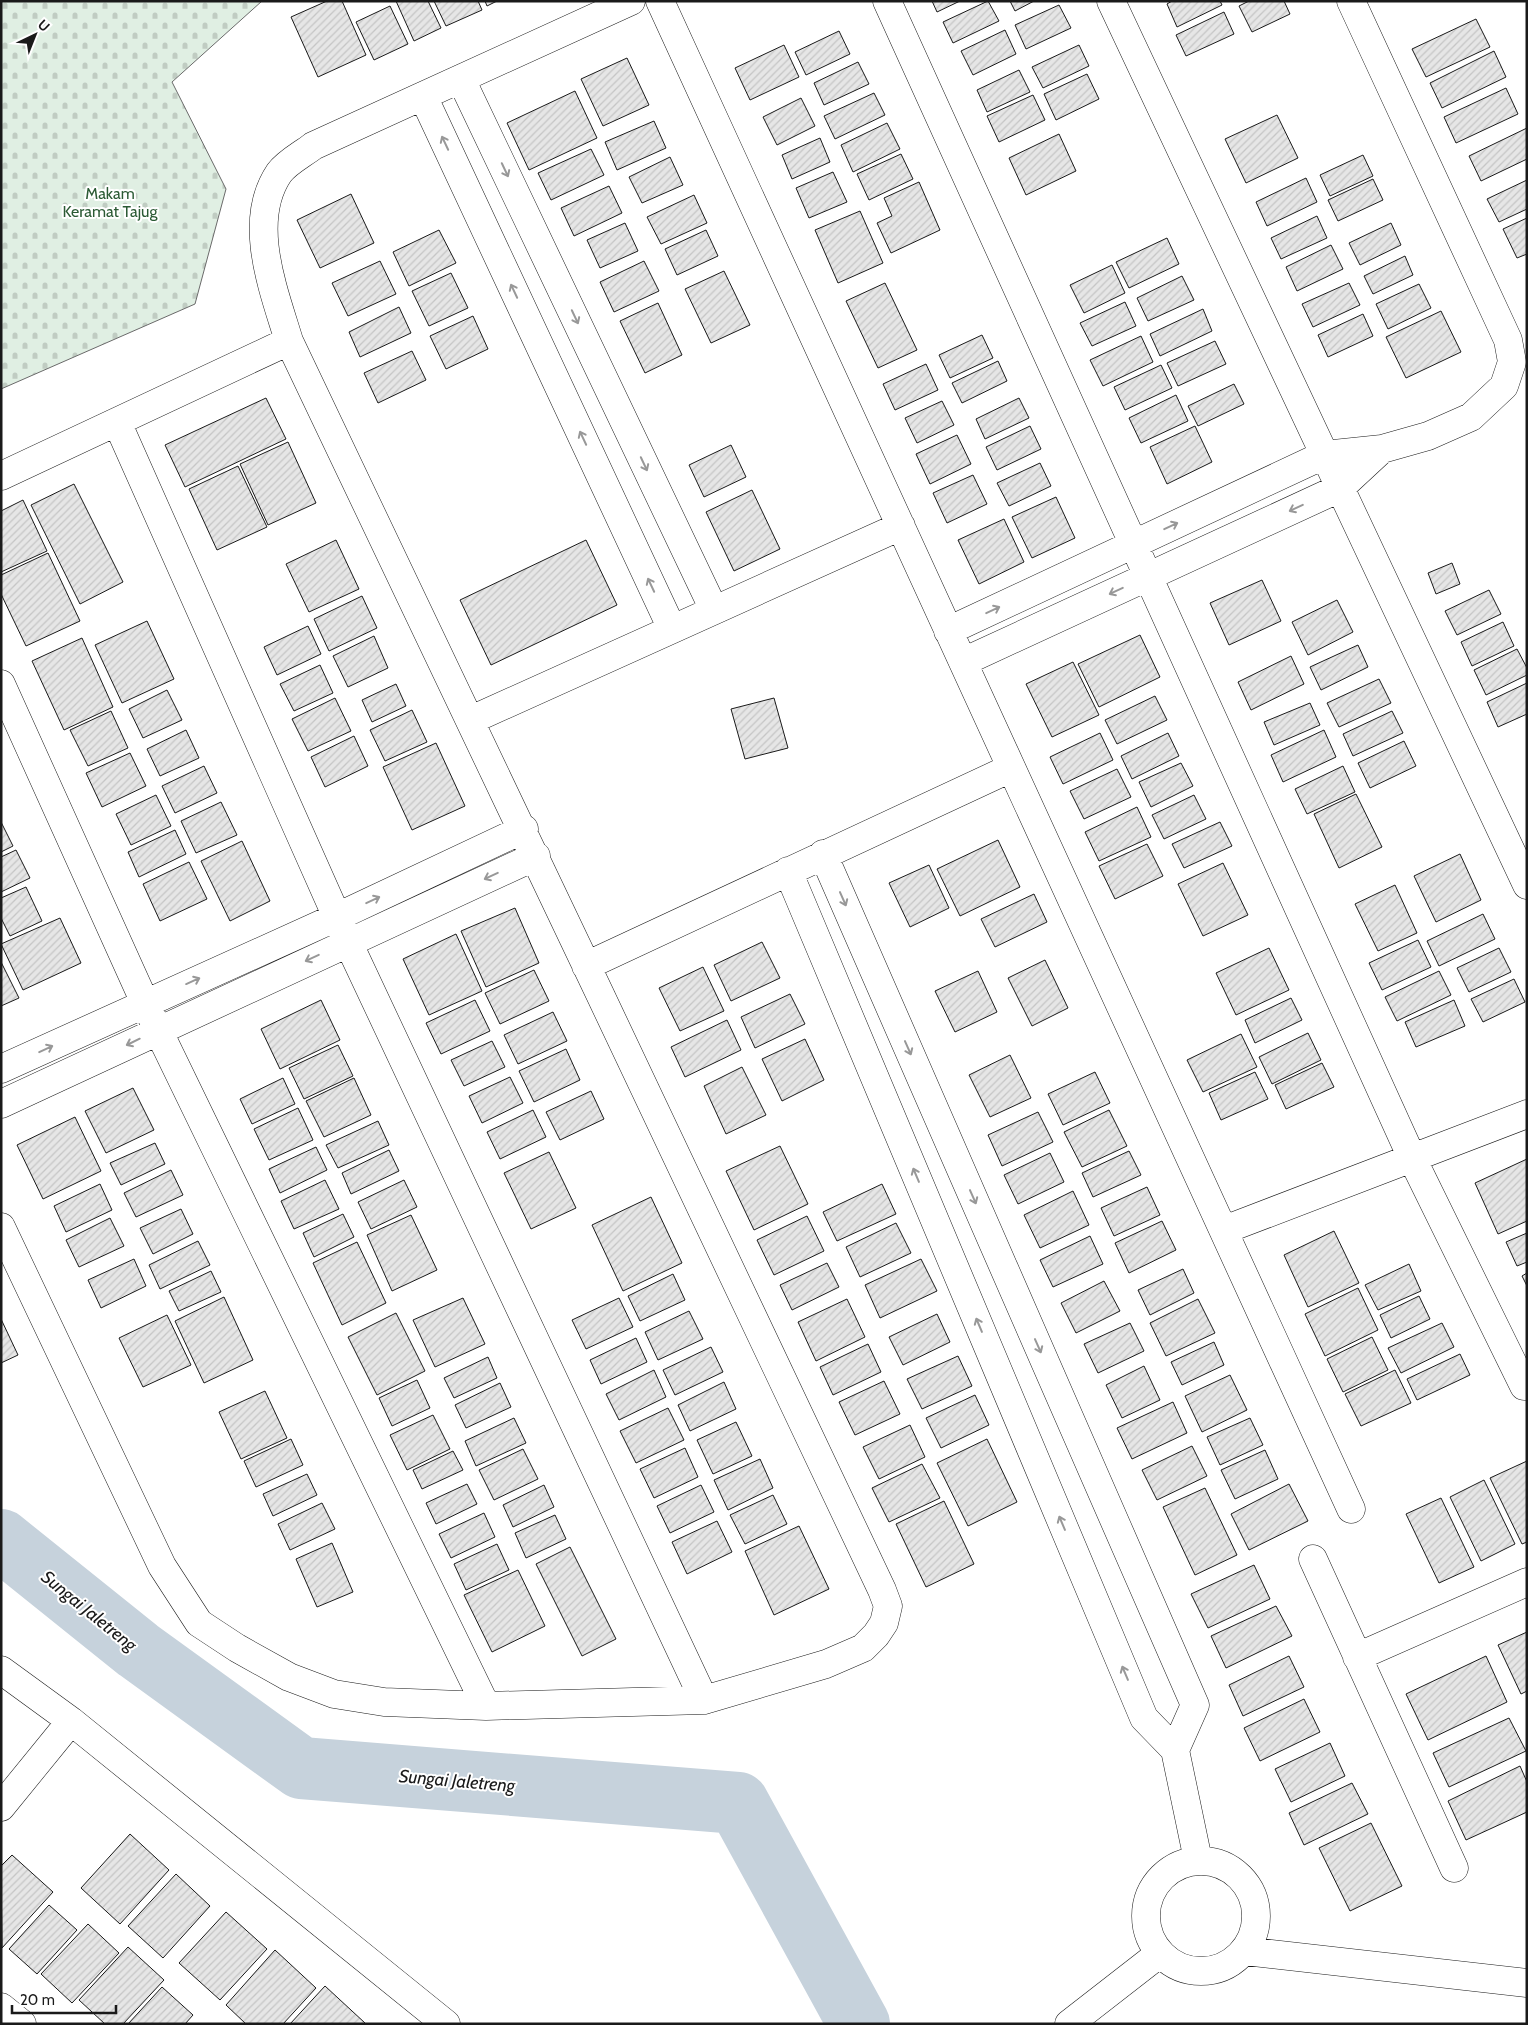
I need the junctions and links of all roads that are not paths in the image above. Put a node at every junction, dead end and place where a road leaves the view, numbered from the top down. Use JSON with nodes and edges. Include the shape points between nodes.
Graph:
{"nodes":[{"id":1,"x":631,"y":1,"type":"edge"},
{"id":2,"x":660,"y":1,"type":"edge"},
{"id":3,"x":886,"y":1,"type":"edge"},
{"id":4,"x":1112,"y":1,"type":"edge"},
{"id":5,"x":1351,"y":1,"type":"edge"},
{"id":6,"x":461,"y":79,"type":"junction"},
{"id":7,"x":423,"y":96,"type":"junction"},
{"id":8,"x":289,"y":341,"type":"junction"},
{"id":9,"x":117,"y":422,"type":"junction"},
{"id":10,"x":1382,"y":449,"type":"junction"},
{"id":11,"x":1324,"y":454,"type":"junction"},
{"id":12,"x":1,"y":476,"type":"edge"},
{"id":13,"x":1340,"y":488,"type":"junction"},
{"id":14,"x":901,"y":526,"type":"junction"},
{"id":15,"x":1133,"y":544,"type":"junction"},
{"id":16,"x":1148,"y":576,"type":"junction"},
{"id":17,"x":714,"y":610,"type":"junction"},
{"id":18,"x":672,"y":629,"type":"junction"},
{"id":19,"x":948,"y":631,"type":"junction"},
{"id":20,"x":963,"y":662,"type":"junction"},
{"id":21,"x":1,"y":684,"type":"edge"},
{"id":22,"x":471,"y":720,"type":"junction"},
{"id":23,"x":1012,"y":768,"type":"junction"},
{"id":24,"x":524,"y":829,"type":"junction"},
{"id":25,"x":823,"y":854,"type":"junction"},
{"id":26,"x":536,"y":856,"type":"junction"},
{"id":27,"x":788,"y":871,"type":"junction"},
{"id":28,"x":1527,"y":885,"type":"edge"},
{"id":29,"x":337,"y":917,"type":"junction"},
{"id":30,"x":348,"y":942,"type":"junction"},
{"id":31,"x":586,"y":966,"type":"junction"},
{"id":32,"x":145,"y":1003,"type":"junction"},
{"id":33,"x":158,"y":1030,"type":"junction"},
{"id":34,"x":1,"y":1069,"type":"edge"},
{"id":35,"x":1,"y":1104,"type":"edge"},
{"id":36,"x":1527,"y":1114,"type":"edge"},
{"id":37,"x":1412,"y":1158,"type":"junction"},
{"id":38,"x":1,"y":1227,"type":"edge"},
{"id":39,"x":1224,"y":1230,"type":"junction"},
{"id":40,"x":1524,"y":1386,"type":"dead end"},
{"id":41,"x":1351,"y":1509,"type":"dead end"},
{"id":42,"x":1313,"y":1559,"type":"dead end"},
{"id":43,"x":1527,"y":1582,"type":"edge"},
{"id":44,"x":1357,"y":1656,"type":"junction"},
{"id":45,"x":1,"y":1670,"type":"edge"},
{"id":46,"x":704,"y":1700,"type":"junction"},
{"id":47,"x":486,"y":1706,"type":"junction"},
{"id":48,"x":71,"y":1722,"type":"junction"},
{"id":49,"x":1175,"y":1750,"type":"junction"},
{"id":50,"x":1,"y":1807,"type":"edge"},
{"id":51,"x":1198,"y":1860,"type":"junction"},
{"id":52,"x":1454,"y":1868,"type":"dead end"},
{"id":53,"x":1245,"y":1951,"type":"junction"},
{"id":54,"x":1160,"y":1954,"type":"junction"},
{"id":55,"x":1527,"y":1983,"type":"edge"},
{"id":56,"x":1,"y":2007,"type":"edge"},
{"id":57,"x":22,"y":2024,"type":"edge"},
{"id":58,"x":446,"y":2024,"type":"edge"},
{"id":59,"x":1070,"y":2024,"type":"edge"}],
"edges":[{"from":1,"to":6,"type":"street"},
{"from":2,"to":14,"type":"street"},
{"from":3,"to":15,"type":"street"},
{"from":4,"to":11,"type":"street"},
{"from":5,"to":10,"type":"street","via":[[1508,340],[1512,362],[1504,386],[1471,417],[1428,436]]},
{"from":6,"to":7,"type":"street"},
{"from":6,"to":17,"type":"street","one_way":true},
{"from":7,"to":8,"type":"street","via":[[313,146],[281,171],[274,182],[267,205],[264,254]]},
{"from":18,"to":7,"type":"street","one_way":true},
{"from":8,"to":9,"type":"street"},
{"from":8,"to":22,"type":"street"},
{"from":9,"to":12,"type":"street"},
{"from":9,"to":29,"type":"street"},
{"from":10,"to":11,"type":"street"},
{"from":10,"to":13,"type":"street"},
{"from":11,"to":13,"type":"street"},
{"from":15,"to":11,"type":"street","one_way":true},
{"from":13,"to":16,"type":"street","one_way":true},
{"from":13,"to":28,"type":"street"},
{"from":14,"to":17,"type":"street"},
{"from":14,"to":19,"type":"street"},
{"from":15,"to":16,"type":"street"},
{"from":19,"to":15,"type":"street","one_way":true},
{"from":16,"to":20,"type":"street","one_way":true},
{"from":16,"to":37,"type":"street"},
{"from":17,"to":18,"type":"street"},
{"from":18,"to":22,"type":"street"},
{"from":19,"to":20,"type":"street"},
{"from":20,"to":23,"type":"street"},
{"from":21,"to":32,"type":"street"},
{"from":22,"to":24,"type":"street"},
{"from":23,"to":25,"type":"street"},
{"from":23,"to":39,"type":"street"},
{"from":24,"to":26,"type":"street"},
{"from":29,"to":24,"type":"street","one_way":true},
{"from":25,"to":27,"type":"street"},
{"from":25,"to":49,"type":"street","one_way":true,"via":[[1196,1705]]},
{"from":26,"to":30,"type":"street","one_way":true},
{"from":26,"to":31,"type":"street"},
{"from":27,"to":31,"type":"street"},
{"from":49,"to":27,"type":"street","one_way":true,"via":[[1144,1718]]},
{"from":29,"to":30,"type":"street"},
{"from":32,"to":29,"type":"street","one_way":true},
{"from":30,"to":33,"type":"street","one_way":true},
{"from":30,"to":46,"type":"street"},
{"from":31,"to":46,"type":"street","via":[[888,1606],[884,1623],[863,1648],[826,1664]]},
{"from":32,"to":33,"type":"street"},
{"from":34,"to":32,"type":"street","one_way":true},
{"from":33,"to":35,"type":"street","one_way":true},
{"from":33,"to":47,"type":"street"},
{"from":36,"to":37,"type":"street"},
{"from":37,"to":39,"type":"street"},
{"from":37,"to":40,"type":"street"},
{"from":38,"to":47,"type":"street","via":[[162,1566],[200,1623],[236,1648],[289,1677],[334,1694],[384,1702]]},
{"from":39,"to":41,"type":"street"},
{"from":42,"to":44,"type":"street"},
{"from":43,"to":44,"type":"street"},
{"from":44,"to":52,"type":"street"},
{"from":45,"to":48,"type":"street"},
{"from":46,"to":47,"type":"street"},
{"from":48,"to":50,"type":"street"},
{"from":48,"to":58,"type":"street"},
{"from":49,"to":51,"type":"street"},
{"from":51,"to":53,"type":"street","via":[[1220,1864],[1239,1875],[1252,1893],[1255,1926]]},
{"from":51,"to":54,"type":"street","via":[[1177,1865],[1159,1878],[1148,1896],[1145,1916],[1149,1936]]},
{"from":53,"to":54,"type":"street","via":[[1226,1966],[1203,1972],[1180,1968]]},
{"from":53,"to":55,"type":"street"},
{"from":54,"to":59,"type":"street"},
{"from":56,"to":57,"type":"street"}]}
